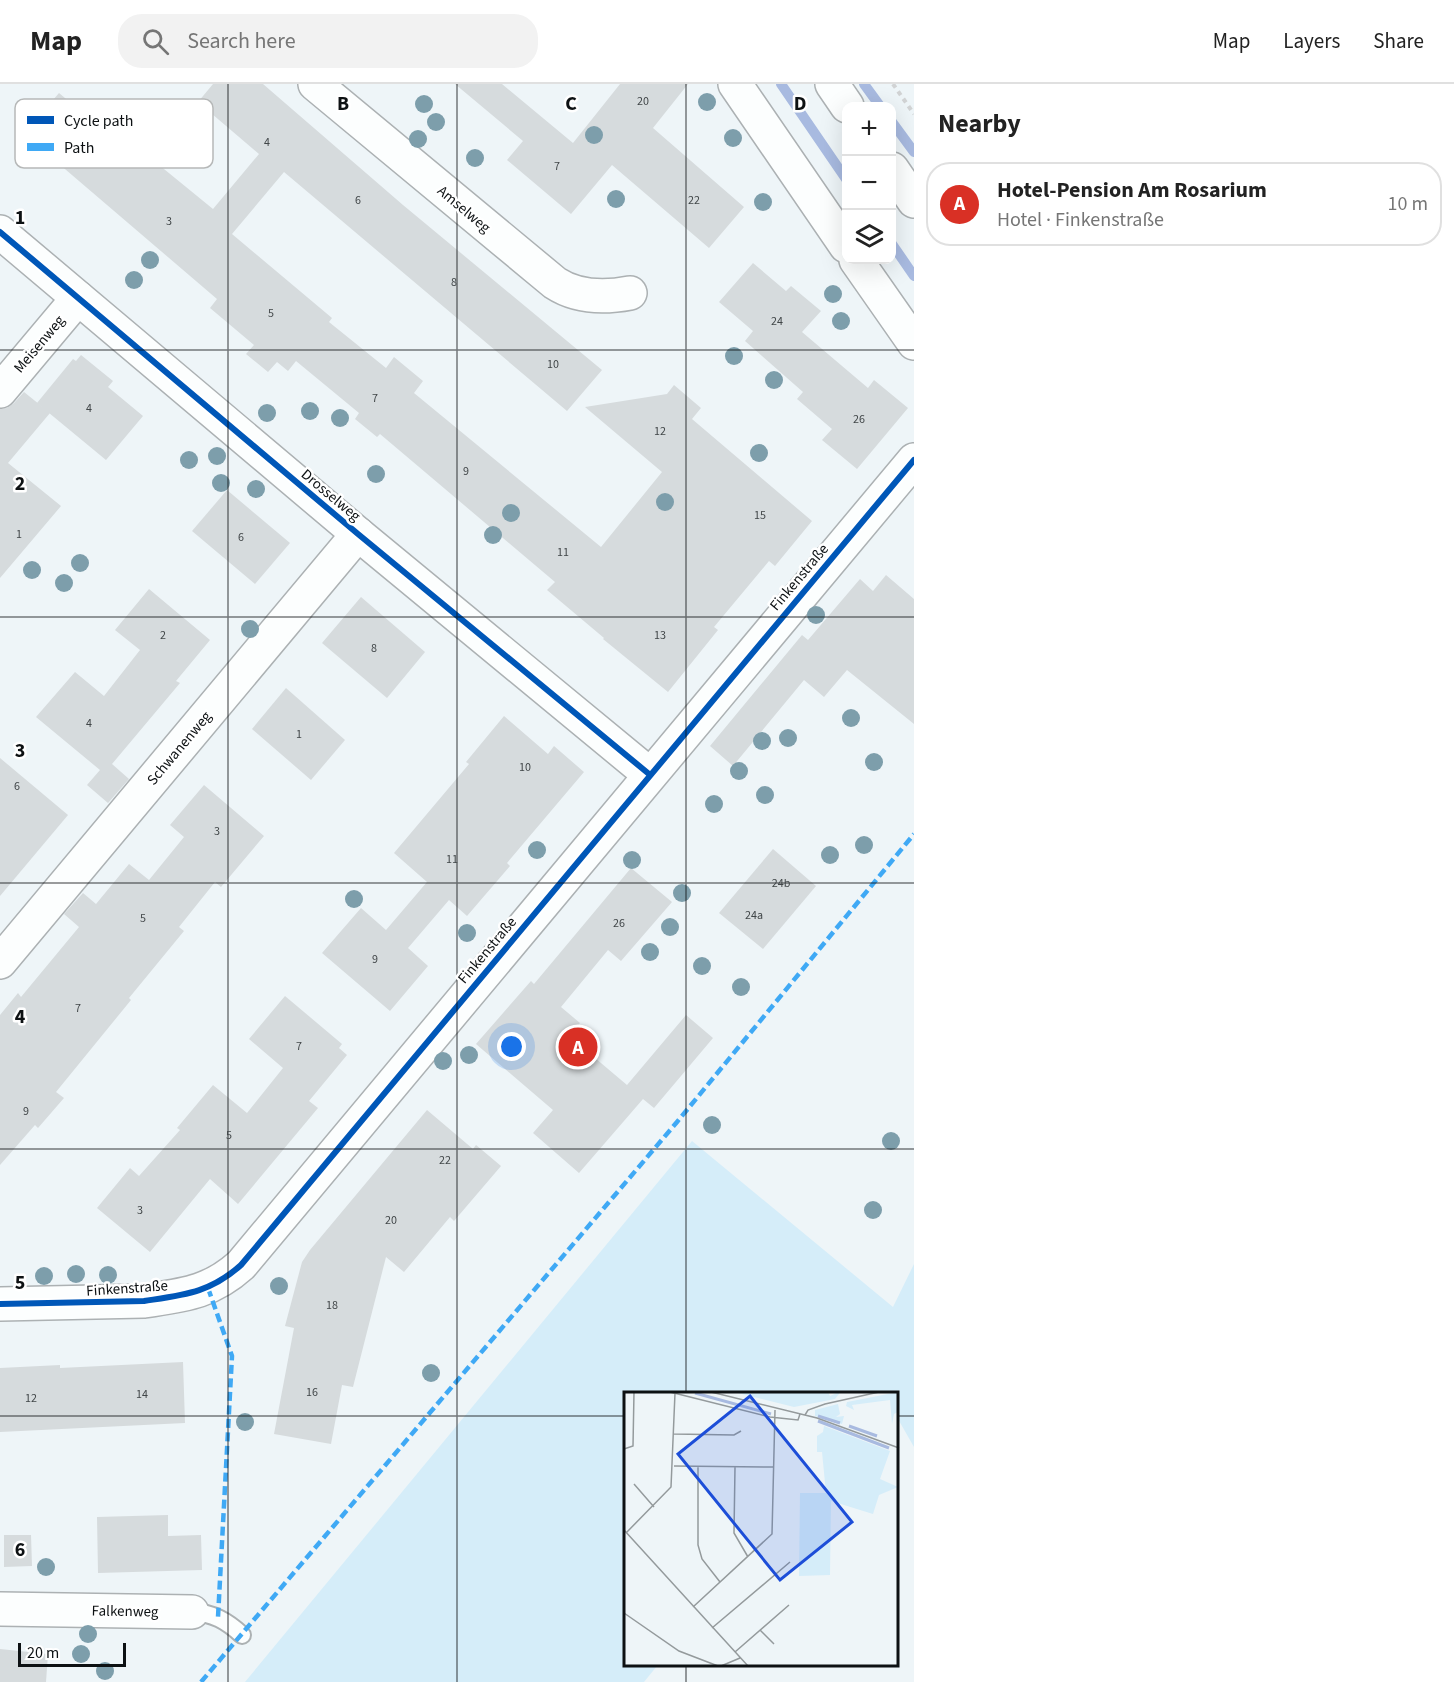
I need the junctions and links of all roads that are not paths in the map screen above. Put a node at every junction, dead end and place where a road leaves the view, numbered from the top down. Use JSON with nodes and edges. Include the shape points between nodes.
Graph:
{"nodes":[{"id":1,"x":315,"y":84,"type":"edge"},
{"id":2,"x":735,"y":84,"type":"edge"},
{"id":3,"x":832,"y":84,"type":"edge"},
{"id":4,"x":844,"y":102,"type":"edge"},
{"id":5,"x":896,"y":176,"type":"edge"},
{"id":6,"x":914,"y":201,"type":"edge"},
{"id":7,"x":0,"y":232,"type":"edge"},
{"id":8,"x":842,"y":240,"type":"edge"},
{"id":9,"x":859,"y":264,"type":"edge"},
{"id":10,"x":630,"y":293,"type":"dead end"},
{"id":11,"x":78,"y":298,"type":"junction"},
{"id":12,"x":914,"y":343,"type":"edge"},
{"id":13,"x":0,"y":391,"type":"edge"},
{"id":14,"x":914,"y":459,"type":"edge"},
{"id":15,"x":358,"y":534,"type":"junction"},
{"id":16,"x":650,"y":774,"type":"junction"},
{"id":17,"x":0,"y":962,"type":"edge"},
{"id":18,"x":0,"y":1304,"type":"edge"},
{"id":19,"x":0,"y":1609,"type":"edge"},
{"id":20,"x":192,"y":1612,"type":"joint"},
{"id":21,"x":242,"y":1635,"type":"dead end"}],
"edges":[{"from":1,"to":10,"type":"street","name":"Amselweg","via":[[555,284],[590,296]]},
{"from":2,"to":8,"type":"street"},
{"from":3,"to":4,"type":"street"},
{"from":5,"to":6,"type":"street"},
{"from":7,"to":11,"type":"street","name":"Drosselweg"},
{"from":9,"to":12,"type":"street"},
{"from":11,"to":13,"type":"street","name":"Meisenweg"},
{"from":11,"to":15,"type":"street","name":"Drosselweg"},
{"from":14,"to":16,"type":"street","name":"Finkenstraße"},
{"from":15,"to":16,"type":"street","name":"Drosselweg"},
{"from":15,"to":17,"type":"street","name":"Schwanenweg"},
{"from":16,"to":18,"type":"street","name":"Finkenstraße","via":[[233,1272],[202,1290],[163,1299]]},
{"from":19,"to":20,"type":"street","name":"Falkenweg"},
{"from":20,"to":21,"type":"lane","name":"Falkenweg","via":[[218,1617]]}]}
